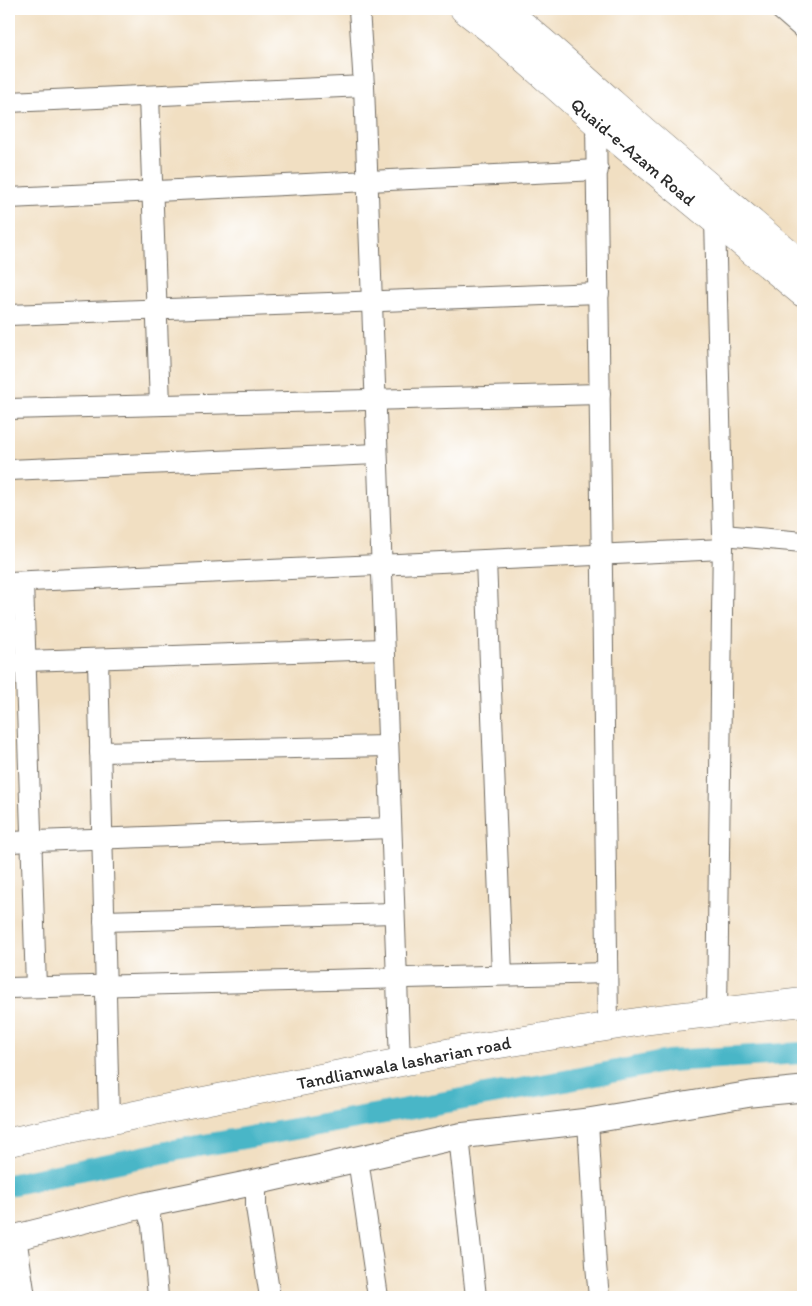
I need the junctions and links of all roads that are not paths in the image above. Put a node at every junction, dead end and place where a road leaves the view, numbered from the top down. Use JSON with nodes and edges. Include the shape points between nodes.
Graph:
{"nodes":[{"id":1,"x":359,"y":9,"type":"edge"},
{"id":2,"x":464,"y":9,"type":"edge"},
{"id":3,"x":503,"y":9,"type":"edge"},
{"id":4,"x":780,"y":9,"type":"edge"},
{"id":5,"x":803,"y":29,"type":"edge"},
{"id":6,"x":364,"y":86,"type":"junction"},
{"id":7,"x":150,"y":96,"type":"junction"},
{"id":8,"x":9,"y":102,"type":"edge"},
{"id":9,"x":596,"y":122,"type":"junction"},
{"id":10,"x":598,"y":170,"type":"junction"},
{"id":11,"x":367,"y":181,"type":"junction"},
{"id":12,"x":153,"y":191,"type":"junction"},
{"id":13,"x":9,"y":198,"type":"edge"},
{"id":14,"x":715,"y":220,"type":"junction"},
{"id":15,"x":803,"y":266,"type":"edge"},
{"id":16,"x":599,"y":293,"type":"junction"},
{"id":17,"x":803,"y":293,"type":"edge"},
{"id":18,"x":372,"y":302,"type":"junction"},
{"id":19,"x":157,"y":310,"type":"junction"},
{"id":20,"x":9,"y":316,"type":"edge"},
{"id":21,"x":600,"y":394,"type":"junction"},
{"id":22,"x":376,"y":400,"type":"junction"},
{"id":23,"x":160,"y":405,"type":"junction"},
{"id":24,"x":9,"y":409,"type":"edge"},
{"id":25,"x":377,"y":454,"type":"junction"},
{"id":26,"x":9,"y":470,"type":"edge"},
{"id":27,"x":723,"y":542,"type":"junction"},
{"id":28,"x":803,"y":542,"type":"edge"},
{"id":29,"x":602,"y":555,"type":"junction"},
{"id":30,"x":486,"y":560,"type":"junction"},
{"id":31,"x":381,"y":565,"type":"junction"},
{"id":32,"x":16,"y":582,"type":"edge"},
{"id":33,"x":384,"y":649,"type":"junction"},
{"id":34,"x":98,"y":659,"type":"junction"},
{"id":35,"x":26,"y":661,"type":"junction"},
{"id":36,"x":388,"y":746,"type":"junction"},
{"id":37,"x":100,"y":752,"type":"junction"},
{"id":38,"x":391,"y":828,"type":"junction"},
{"id":39,"x":102,"y":839,"type":"junction"},
{"id":40,"x":9,"y":842,"type":"edge"},
{"id":41,"x":32,"y":842,"type":"junction"},
{"id":42,"x":394,"y":913,"type":"junction"},
{"id":43,"x":104,"y":921,"type":"junction"},
{"id":44,"x":607,"y":973,"type":"junction"},
{"id":45,"x":502,"y":975,"type":"junction"},
{"id":46,"x":397,"y":978,"type":"junction"},
{"id":47,"x":106,"y":986,"type":"junction"},
{"id":48,"x":36,"y":987,"type":"junction"},
{"id":49,"x":9,"y":988,"type":"edge"},
{"id":50,"x":803,"y":1002,"type":"edge"},
{"id":51,"x":717,"y":1013,"type":"junction"},
{"id":52,"x":608,"y":1027,"type":"junction"},
{"id":53,"x":400,"y":1062,"type":"junction"},
{"id":54,"x":803,"y":1089,"type":"edge"},
{"id":55,"x":109,"y":1120,"type":"junction"},
{"id":56,"x":588,"y":1121,"type":"junction"},
{"id":57,"x":459,"y":1136,"type":"junction"},
{"id":58,"x":9,"y":1142,"type":"edge"},
{"id":59,"x":358,"y":1159,"type":"junction"},
{"id":60,"x":256,"y":1182,"type":"junction"},
{"id":61,"x":145,"y":1205,"type":"junction"},
{"id":62,"x":13,"y":1238,"type":"edge"},
{"id":63,"x":25,"y":1297,"type":"edge"},
{"id":64,"x":158,"y":1297,"type":"edge"},
{"id":65,"x":270,"y":1297,"type":"edge"},
{"id":66,"x":378,"y":1297,"type":"edge"},
{"id":67,"x":476,"y":1297,"type":"edge"},
{"id":68,"x":599,"y":1297,"type":"edge"}],
"edges":[{"from":1,"to":6,"type":"street"},
{"from":2,"to":9,"type":"main road","name":"Quaid-e-Azam Road"},
{"from":3,"to":15,"type":"main road","name":"Quaid-e-Azam Road"},
{"from":4,"to":5,"type":"street"},
{"from":6,"to":7,"type":"street"},
{"from":6,"to":11,"type":"street"},
{"from":7,"to":8,"type":"street"},
{"from":7,"to":12,"type":"street"},
{"from":9,"to":10,"type":"street"},
{"from":9,"to":14,"type":"main road","name":"Quaid-e-Azam Road"},
{"from":10,"to":11,"type":"street"},
{"from":10,"to":16,"type":"street"},
{"from":11,"to":12,"type":"street"},
{"from":11,"to":18,"type":"street"},
{"from":12,"to":13,"type":"street"},
{"from":12,"to":19,"type":"street"},
{"from":14,"to":17,"type":"main road","name":"Quaid-e-Azam Road"},
{"from":14,"to":27,"type":"street"},
{"from":16,"to":18,"type":"street"},
{"from":16,"to":21,"type":"street"},
{"from":18,"to":19,"type":"street"},
{"from":18,"to":22,"type":"street"},
{"from":19,"to":20,"type":"street"},
{"from":19,"to":23,"type":"street"},
{"from":21,"to":22,"type":"street"},
{"from":21,"to":29,"type":"street"},
{"from":22,"to":23,"type":"street"},
{"from":22,"to":25,"type":"street"},
{"from":23,"to":24,"type":"street"},
{"from":25,"to":26,"type":"street"},
{"from":25,"to":31,"type":"street"},
{"from":27,"to":28,"type":"street"},
{"from":27,"to":29,"type":"street"},
{"from":27,"to":51,"type":"street"},
{"from":29,"to":30,"type":"street"},
{"from":29,"to":44,"type":"street"},
{"from":30,"to":31,"type":"street"},
{"from":30,"to":45,"type":"street"},
{"from":31,"to":32,"type":"street"},
{"from":31,"to":33,"type":"street"},
{"from":32,"to":35,"type":"street"},
{"from":33,"to":34,"type":"street"},
{"from":33,"to":36,"type":"street"},
{"from":34,"to":35,"type":"street"},
{"from":34,"to":37,"type":"street"},
{"from":35,"to":41,"type":"street"},
{"from":36,"to":37,"type":"street"},
{"from":36,"to":38,"type":"street"},
{"from":37,"to":39,"type":"street"},
{"from":38,"to":39,"type":"street"},
{"from":38,"to":42,"type":"street"},
{"from":39,"to":41,"type":"street"},
{"from":39,"to":43,"type":"street"},
{"from":40,"to":41,"type":"street"},
{"from":41,"to":48,"type":"street"},
{"from":42,"to":43,"type":"street"},
{"from":42,"to":46,"type":"street"},
{"from":43,"to":47,"type":"street"},
{"from":44,"to":45,"type":"street"},
{"from":44,"to":52,"type":"street"},
{"from":45,"to":46,"type":"street"},
{"from":46,"to":47,"type":"street"},
{"from":46,"to":53,"type":"street"},
{"from":47,"to":48,"type":"street"},
{"from":47,"to":55,"type":"street"},
{"from":48,"to":49,"type":"street"},
{"from":50,"to":51,"type":"main road","name":"Tandlianwala lasharian road"},
{"from":51,"to":52,"type":"main road","name":"Tandlianwala lasharian road"},
{"from":52,"to":53,"type":"main road","name":"Tandlianwala lasharian road"},
{"from":53,"to":55,"type":"main road","name":"Tandlianwala lasharian road"},
{"from":54,"to":56,"type":"street","via":[[751,1094]]},
{"from":55,"to":58,"type":"main road","name":"Tandlianwala lasharian road"},
{"from":56,"to":57,"type":"street"},
{"from":56,"to":68,"type":"street"},
{"from":57,"to":59,"type":"street"},
{"from":57,"to":67,"type":"street"},
{"from":59,"to":60,"type":"street"},
{"from":59,"to":66,"type":"street"},
{"from":60,"to":61,"type":"street"},
{"from":60,"to":65,"type":"street","via":[[256,1207]]},
{"from":61,"to":62,"type":"street"},
{"from":61,"to":64,"type":"street","via":[[152,1225]]},
{"from":62,"to":63,"type":"street"}]}
